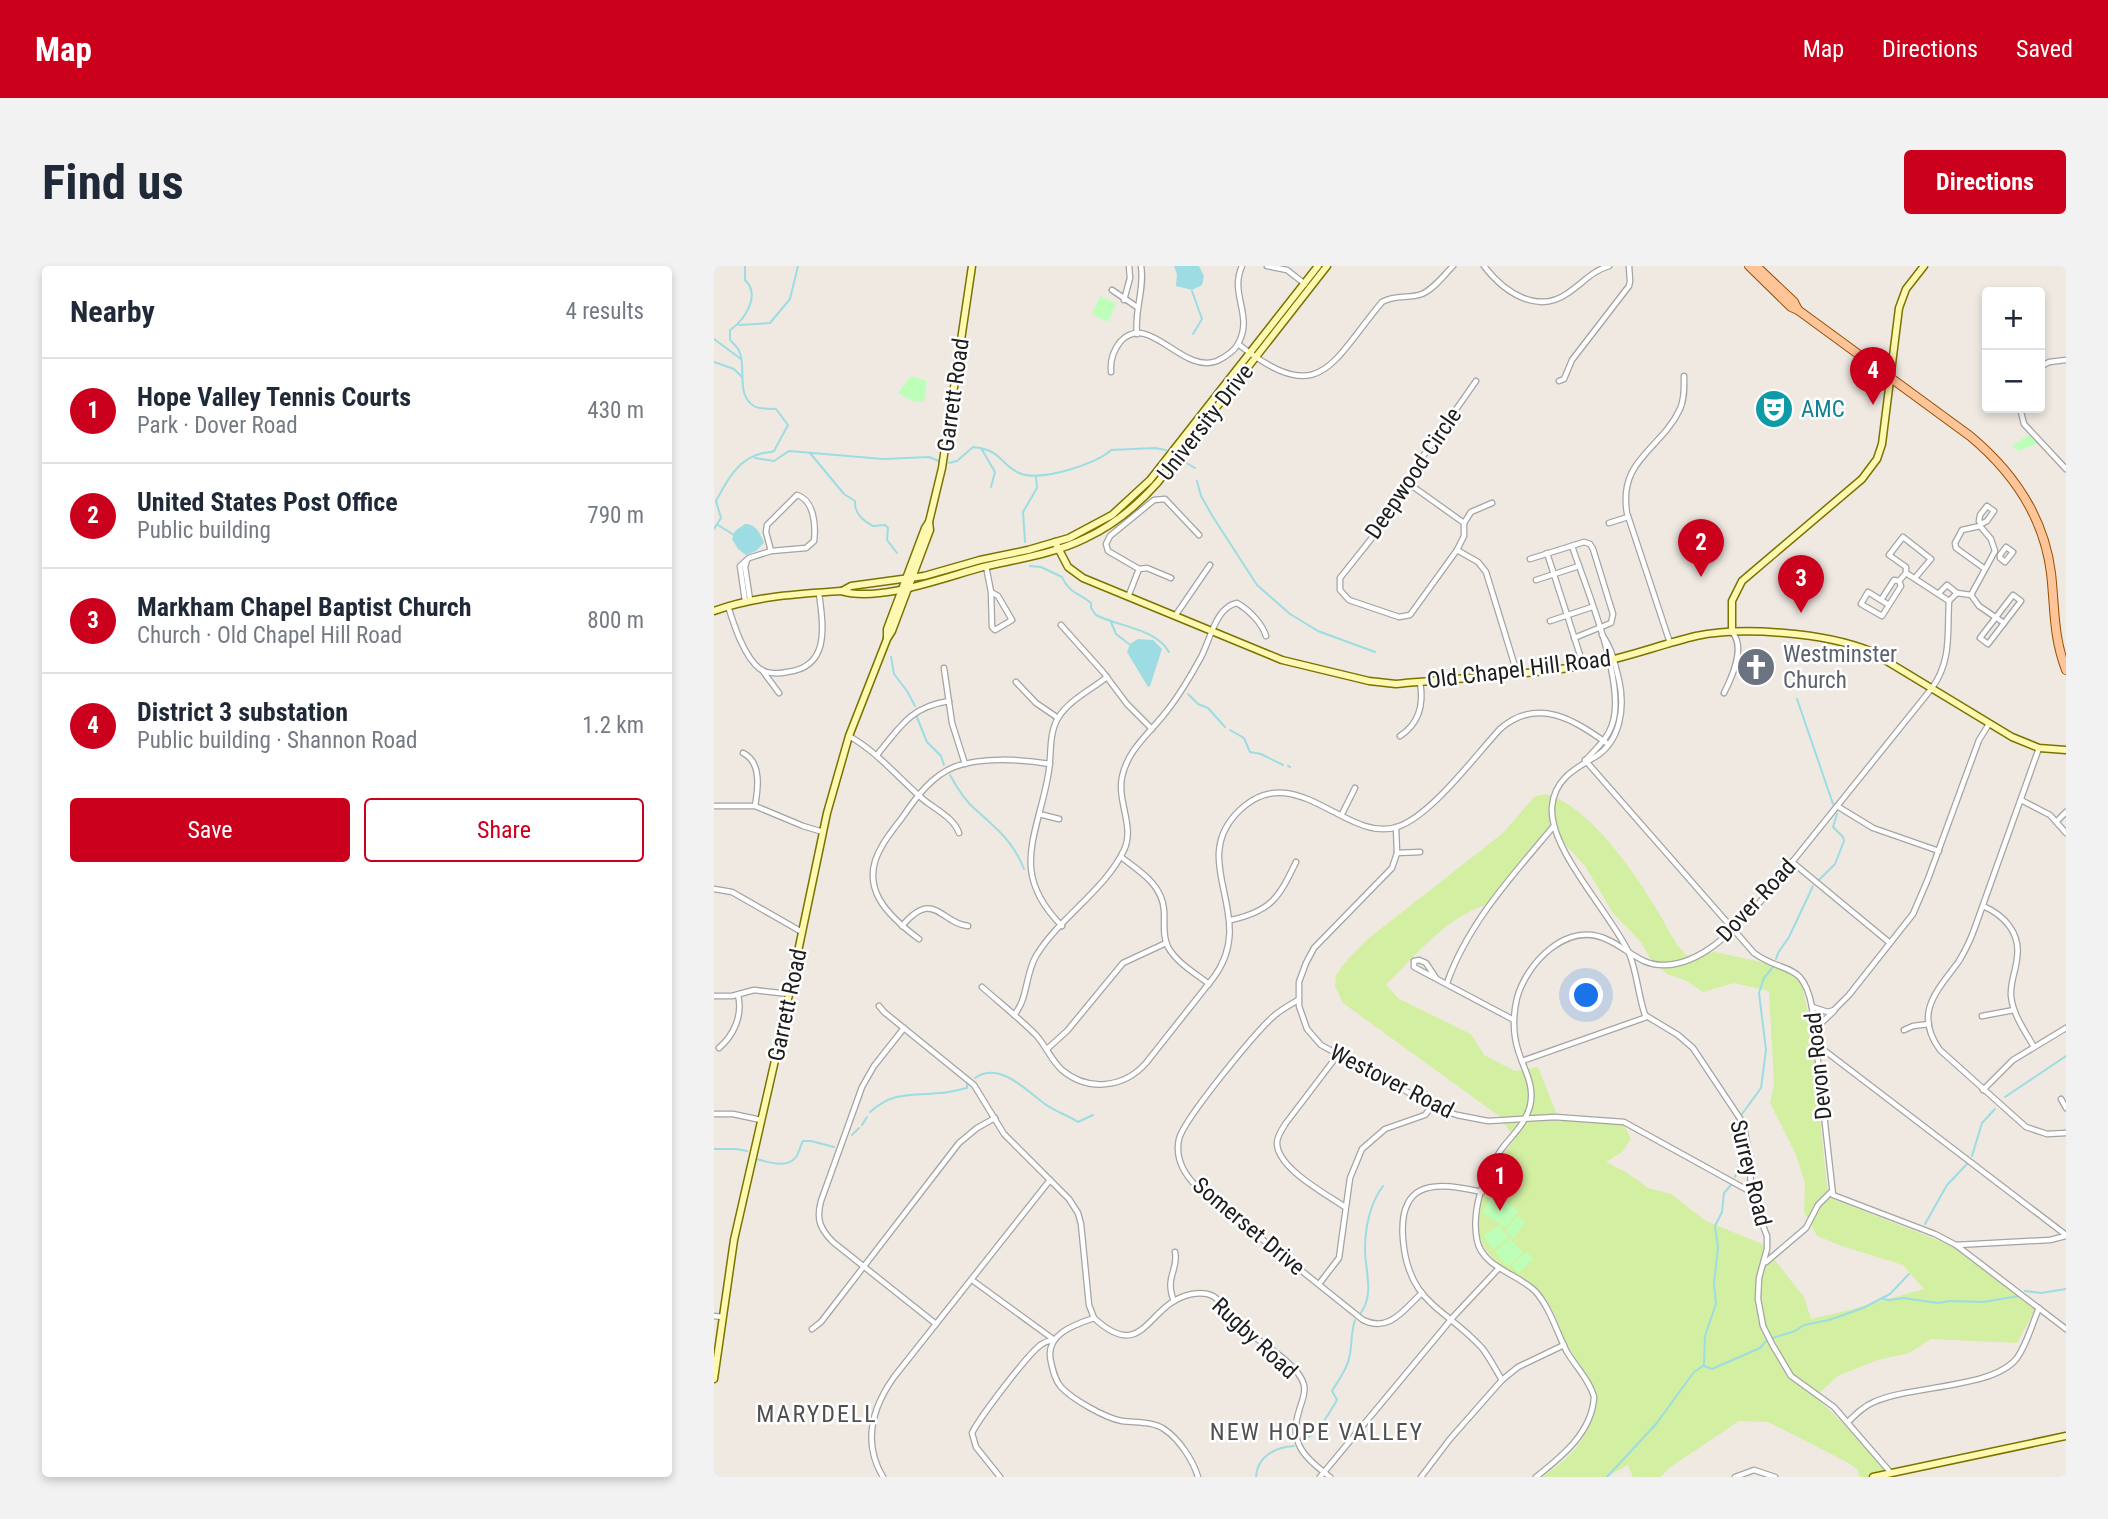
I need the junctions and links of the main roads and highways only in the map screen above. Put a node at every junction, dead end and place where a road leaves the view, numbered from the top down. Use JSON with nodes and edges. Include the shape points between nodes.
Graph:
{"nodes":[{"id":1,"x":1749,"y":266,"type":"edge"},
{"id":2,"x":1756,"y":266,"type":"edge"},
{"id":3,"x":1798,"y":310,"type":"junction"},
{"id":4,"x":2066,"y":670,"type":"edge"}],
"edges":[{"from":1,"to":3,"type":"main road"},
{"from":2,"to":3,"type":"main road"},
{"from":3,"to":4,"type":"main road","via":[[1987,451],[2022,493],[2046,550],[2054,628]]}]}
